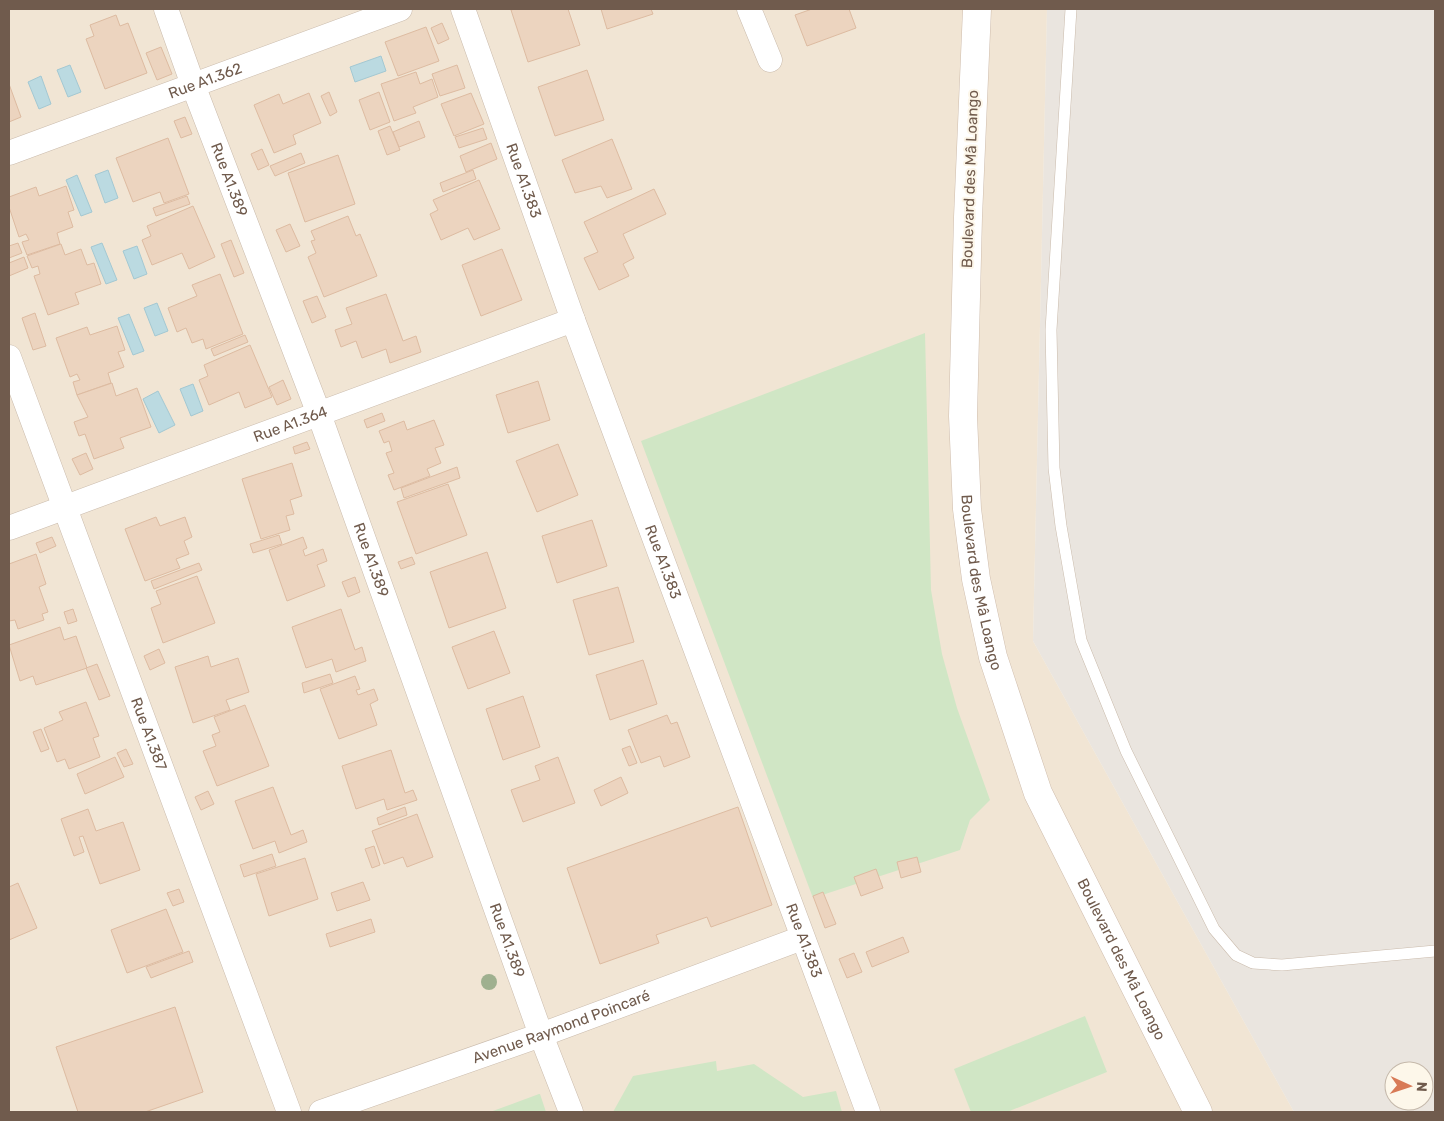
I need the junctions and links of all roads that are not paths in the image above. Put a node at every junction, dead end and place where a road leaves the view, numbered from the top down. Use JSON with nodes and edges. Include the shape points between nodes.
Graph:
{"nodes":[{"id":1,"x":166,"y":9,"type":"edge"},
{"id":2,"x":400,"y":9,"type":"edge"},
{"id":3,"x":463,"y":9,"type":"edge"},
{"id":4,"x":749,"y":9,"type":"edge"},
{"id":5,"x":977,"y":9,"type":"edge"},
{"id":6,"x":1071,"y":9,"type":"edge"},
{"id":7,"x":770,"y":60,"type":"dead end"},
{"id":8,"x":193,"y":85,"type":"junction"},
{"id":9,"x":9,"y":153,"type":"edge"},
{"id":10,"x":573,"y":320,"type":"junction"},
{"id":11,"x":9,"y":358,"type":"edge"},
{"id":12,"x":319,"y":414,"type":"junction"},
{"id":13,"x":64,"y":508,"type":"junction"},
{"id":14,"x":9,"y":528,"type":"edge"},
{"id":15,"x":802,"y":938,"type":"junction"},
{"id":16,"x":1435,"y":951,"type":"edge"},
{"id":17,"x":541,"y":1035,"type":"junction"},
{"id":18,"x":290,"y":1112,"type":"edge"},
{"id":19,"x":320,"y":1112,"type":"edge"},
{"id":20,"x":571,"y":1112,"type":"edge"},
{"id":21,"x":868,"y":1112,"type":"edge"},
{"id":22,"x":1198,"y":1112,"type":"edge"}],
"edges":[{"from":1,"to":8,"type":"street","name":"Rue A1.389"},
{"from":2,"to":8,"type":"street","name":"Rue A1.362"},
{"from":3,"to":10,"type":"street","name":"Rue A1.383"},
{"from":4,"to":7,"type":"street"},
{"from":5,"to":22,"type":"street","name":"Boulevard des Mâ Loango","via":[[963,416],[967,509],[976,579],[993,657],[1038,793]]},
{"from":6,"to":16,"type":"lane","via":[[1051,330],[1054,468],[1081,640],[1135,769],[1214,929],[1236,955],[1253,963],[1282,965]]},
{"from":8,"to":9,"type":"street","name":"Rue A1.362"},
{"from":8,"to":12,"type":"street","name":"Rue A1.389"},
{"from":10,"to":12,"type":"street","name":"Rue A1.364"},
{"from":10,"to":15,"type":"street","name":"Rue A1.383"},
{"from":11,"to":13,"type":"street","name":"Rue A1.387"},
{"from":12,"to":13,"type":"street","name":"Rue A1.364"},
{"from":12,"to":17,"type":"street","name":"Rue A1.389"},
{"from":13,"to":14,"type":"street","name":"Rue A1.364"},
{"from":13,"to":18,"type":"street","name":"Rue A1.387"},
{"from":15,"to":17,"type":"street","name":"Avenue Raymond Poincaré"},
{"from":15,"to":21,"type":"street","name":"Rue A1.383"},
{"from":17,"to":19,"type":"street","name":"Avenue Raymond Poincaré"},
{"from":17,"to":20,"type":"street","name":"Rue A1.389"}]}
